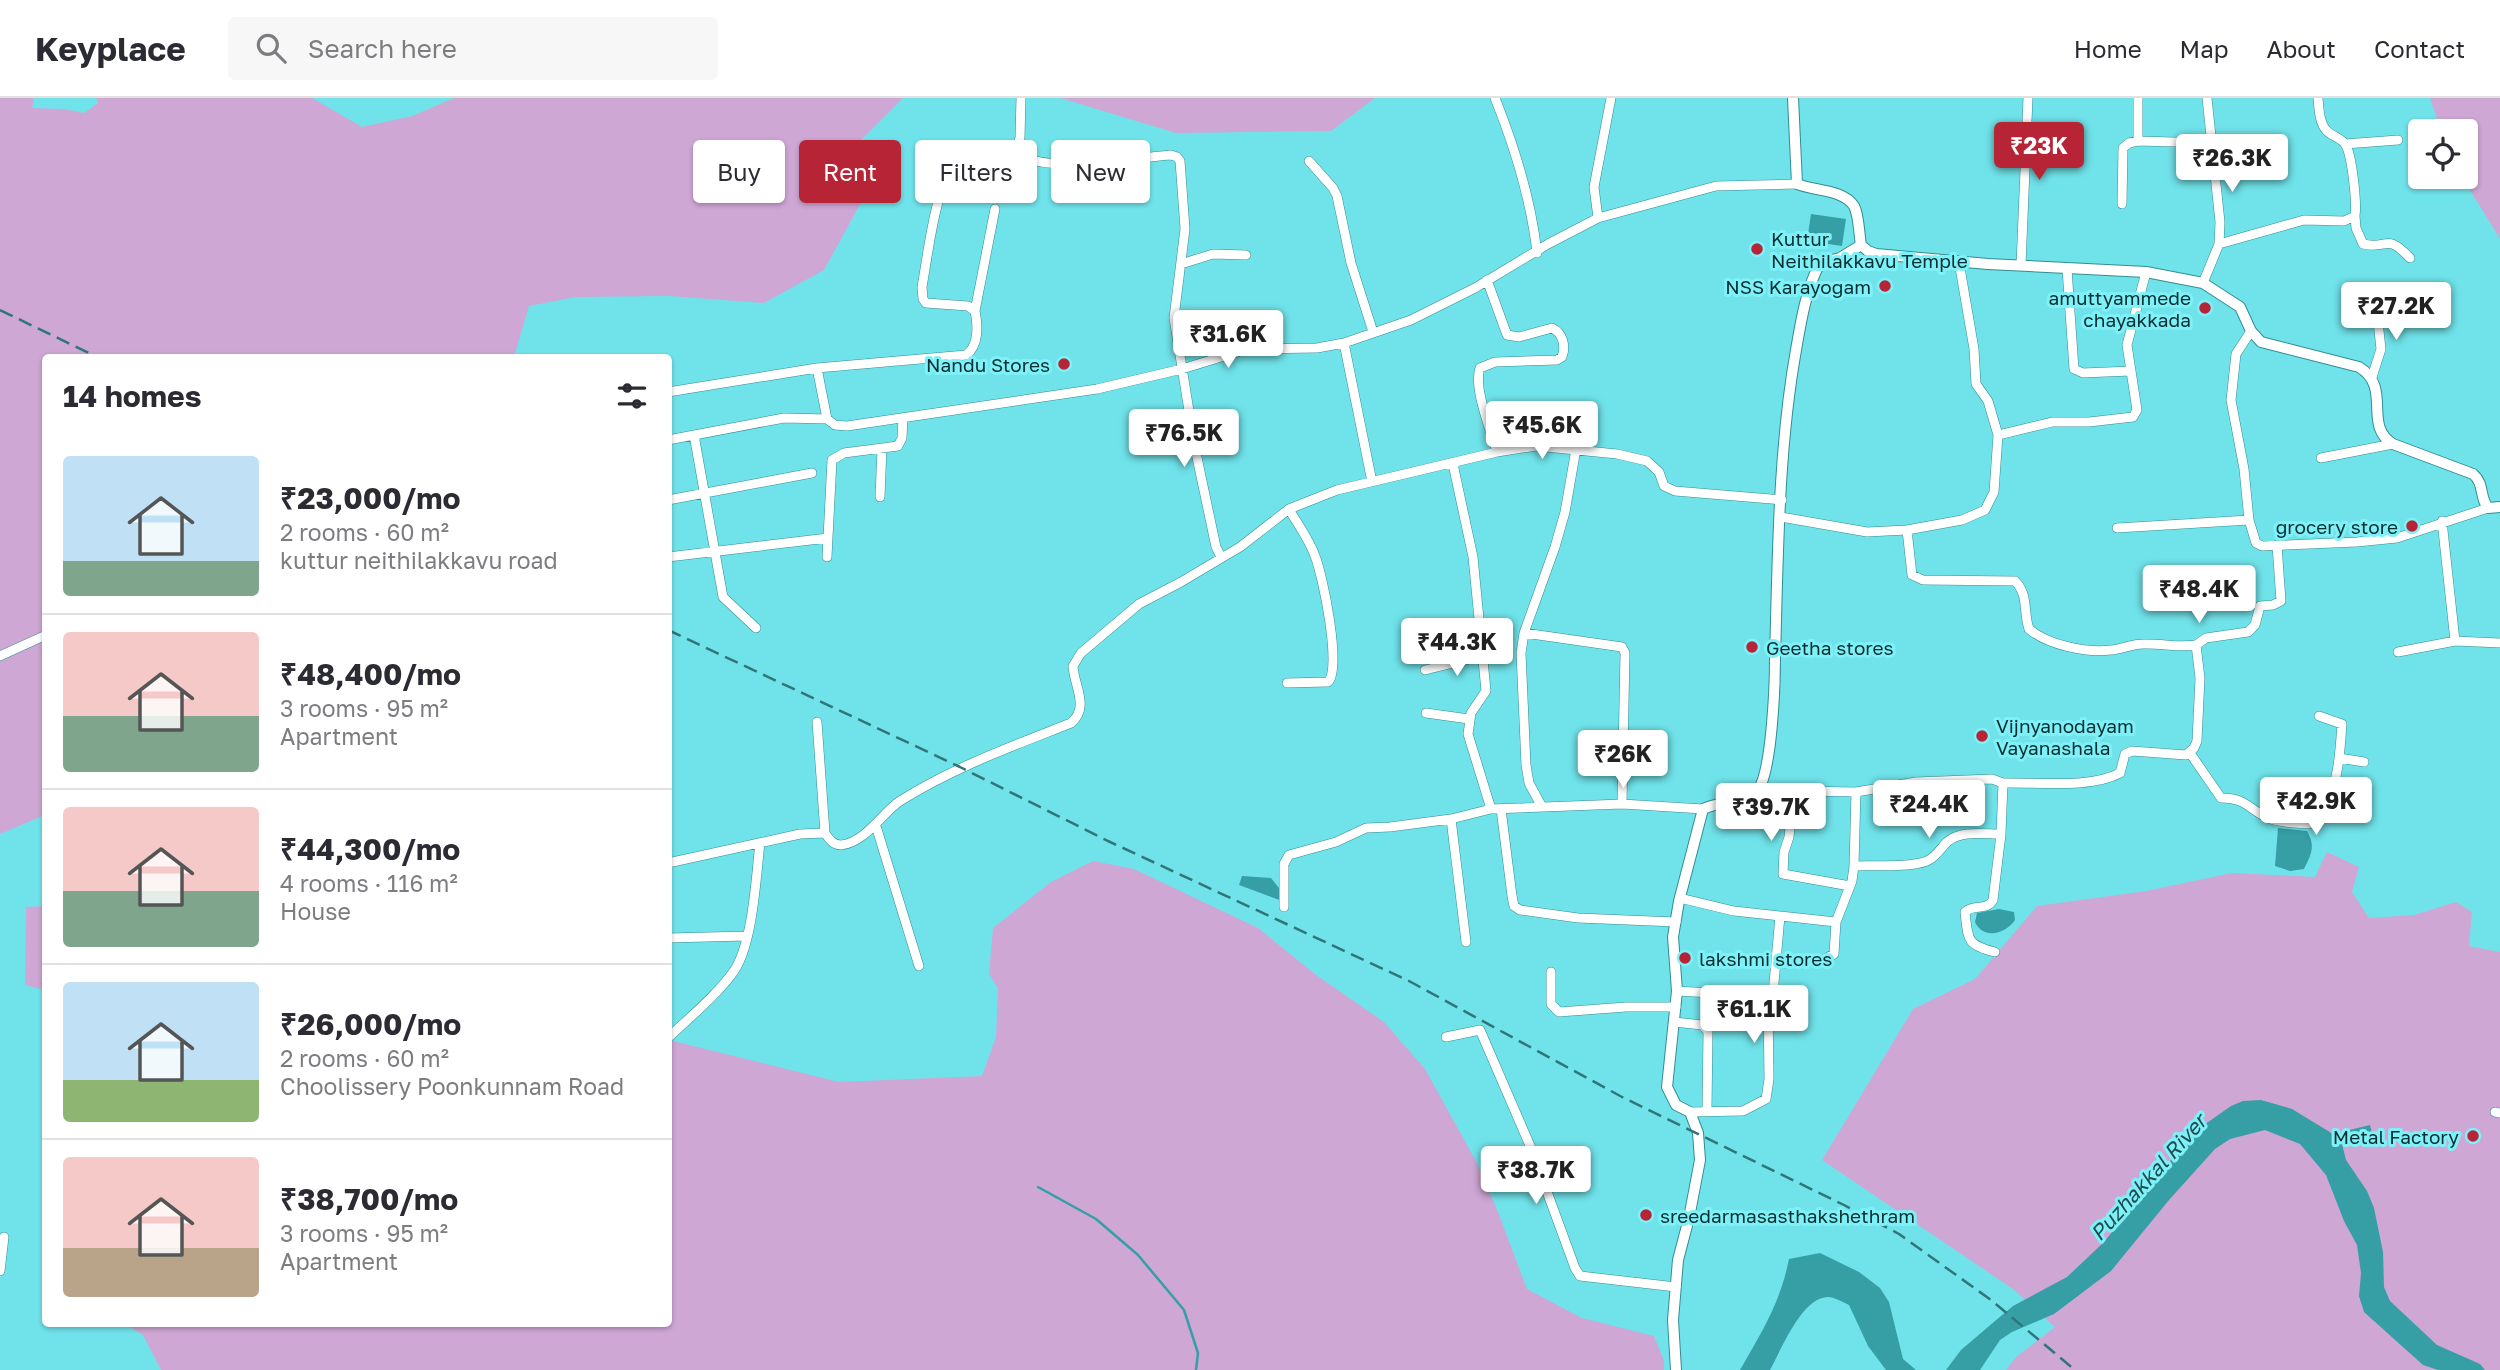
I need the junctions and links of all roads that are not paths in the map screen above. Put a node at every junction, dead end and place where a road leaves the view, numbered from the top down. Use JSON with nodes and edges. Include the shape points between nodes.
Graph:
{"nodes":[{"id":1,"x":1021,"y":98,"type":"edge"},
{"id":2,"x":1496,"y":98,"type":"edge"},
{"id":3,"x":1611,"y":98,"type":"edge"},
{"id":4,"x":1793,"y":98,"type":"edge"},
{"id":5,"x":2028,"y":98,"type":"edge"},
{"id":6,"x":2138,"y":98,"type":"edge"},
{"id":7,"x":2207,"y":98,"type":"edge"},
{"id":8,"x":2318,"y":98,"type":"edge"},
{"id":9,"x":1019,"y":140,"type":"edge"},
{"id":10,"x":2398,"y":140,"type":"dead end"},
{"id":11,"x":2138,"y":141,"type":"junction"},
{"id":12,"x":2211,"y":143,"type":"junction"},
{"id":13,"x":2346,"y":144,"type":"junction"},
{"id":14,"x":1309,"y":161,"type":"dead end"},
{"id":15,"x":1037,"y":163,"type":"edge"},
{"id":16,"x":1797,"y":184,"type":"junction"},
{"id":17,"x":938,"y":203,"type":"edge"},
{"id":18,"x":2122,"y":204,"type":"dead end"},
{"id":19,"x":995,"y":209,"type":"dead end"},
{"id":20,"x":2355,"y":216,"type":"junction"},
{"id":21,"x":1598,"y":218,"type":"junction"},
{"id":22,"x":2219,"y":244,"type":"junction"},
{"id":23,"x":1861,"y":245,"type":"junction"},
{"id":24,"x":1536,"y":253,"type":"junction"},
{"id":25,"x":1246,"y":256,"type":"dead end"},
{"id":26,"x":2410,"y":258,"type":"dead end"},
{"id":27,"x":1959,"y":262,"type":"junction"},
{"id":28,"x":1181,"y":264,"type":"junction"},
{"id":29,"x":2021,"y":265,"type":"junction"},
{"id":30,"x":2067,"y":268,"type":"junction"},
{"id":31,"x":2146,"y":272,"type":"junction"},
{"id":32,"x":1487,"y":280,"type":"junction"},
{"id":33,"x":2203,"y":283,"type":"junction"},
{"id":34,"x":2376,"y":303,"type":"dead end"},
{"id":35,"x":975,"y":310,"type":"junction"},
{"id":36,"x":2250,"y":331,"type":"junction"},
{"id":37,"x":1373,"y":332,"type":"junction"},
{"id":38,"x":1345,"y":344,"type":"junction"},
{"id":39,"x":817,"y":368,"type":"junction"},
{"id":40,"x":1182,"y":369,"type":"junction"},
{"id":41,"x":2131,"y":371,"type":"junction"},
{"id":42,"x":2372,"y":377,"type":"junction"},
{"id":43,"x":672,"y":391,"type":"edge"},
{"id":44,"x":903,"y":418,"type":"junction"},
{"id":45,"x":827,"y":419,"type":"junction"},
{"id":46,"x":694,"y":435,"type":"junction"},
{"id":47,"x":1998,"y":435,"type":"junction"},
{"id":48,"x":672,"y":439,"type":"edge"},
{"id":49,"x":2393,"y":444,"type":"junction"},
{"id":50,"x":882,"y":448,"type":"junction"},
{"id":51,"x":1576,"y":449,"type":"junction"},
{"id":52,"x":1497,"y":452,"type":"junction"},
{"id":53,"x":2321,"y":458,"type":"dead end"},
{"id":54,"x":1453,"y":464,"type":"junction"},
{"id":55,"x":812,"y":473,"type":"dead end"},
{"id":56,"x":1371,"y":482,"type":"junction"},
{"id":57,"x":704,"y":493,"type":"junction"},
{"id":58,"x":880,"y":497,"type":"dead end"},
{"id":59,"x":672,"y":499,"type":"edge"},
{"id":60,"x":1782,"y":500,"type":"junction"},
{"id":61,"x":2500,"y":507,"type":"edge"},
{"id":62,"x":2488,"y":508,"type":"junction"},
{"id":63,"x":1289,"y":509,"type":"junction"},
{"id":64,"x":1781,"y":517,"type":"junction"},
{"id":65,"x":2249,"y":520,"type":"junction"},
{"id":66,"x":2442,"y":521,"type":"junction"},
{"id":67,"x":2117,"y":528,"type":"dead end"},
{"id":68,"x":1907,"y":530,"type":"junction"},
{"id":69,"x":828,"y":538,"type":"junction"},
{"id":70,"x":2277,"y":545,"type":"junction"},
{"id":71,"x":714,"y":551,"type":"junction"},
{"id":72,"x":672,"y":556,"type":"edge"},
{"id":73,"x":1221,"y":556,"type":"junction"},
{"id":74,"x":827,"y":557,"type":"dead end"},
{"id":75,"x":756,"y":628,"type":"dead end"},
{"id":76,"x":1524,"y":633,"type":"junction"},
{"id":77,"x":42,"y":637,"type":"edge"},
{"id":78,"x":2455,"y":641,"type":"junction"},
{"id":79,"x":2500,"y":643,"type":"edge"},
{"id":80,"x":2196,"y":645,"type":"junction"},
{"id":81,"x":2398,"y":652,"type":"dead end"},
{"id":82,"x":0,"y":656,"type":"edge"},
{"id":83,"x":1482,"y":656,"type":"junction"},
{"id":84,"x":1425,"y":670,"type":"dead end"},
{"id":85,"x":1287,"y":683,"type":"dead end"},
{"id":86,"x":1426,"y":713,"type":"dead end"},
{"id":87,"x":2319,"y":716,"type":"dead end"},
{"id":88,"x":1469,"y":719,"type":"junction"},
{"id":89,"x":817,"y":722,"type":"dead end"},
{"id":90,"x":2190,"y":753,"type":"junction"},
{"id":91,"x":2339,"y":758,"type":"junction"},
{"id":92,"x":2364,"y":762,"type":"dead end"},
{"id":93,"x":2003,"y":783,"type":"junction"},
{"id":94,"x":1758,"y":790,"type":"junction"},
{"id":95,"x":1794,"y":791,"type":"junction"},
{"id":96,"x":1856,"y":792,"type":"junction"},
{"id":97,"x":1622,"y":804,"type":"junction"},
{"id":98,"x":1542,"y":807,"type":"junction"},
{"id":99,"x":1490,"y":809,"type":"junction"},
{"id":100,"x":1501,"y":809,"type":"junction"},
{"id":101,"x":1703,"y":809,"type":"junction"},
{"id":102,"x":1451,"y":819,"type":"junction"},
{"id":103,"x":876,"y":826,"type":"junction"},
{"id":104,"x":825,"y":833,"type":"junction"},
{"id":105,"x":2001,"y":834,"type":"junction"},
{"id":106,"x":760,"y":843,"type":"junction"},
{"id":107,"x":672,"y":862,"type":"edge"},
{"id":108,"x":1854,"y":866,"type":"junction"},
{"id":109,"x":1850,"y":886,"type":"junction"},
{"id":110,"x":1680,"y":898,"type":"junction"},
{"id":111,"x":1284,"y":907,"type":"dead end"},
{"id":112,"x":1780,"y":916,"type":"junction"},
{"id":113,"x":1676,"y":922,"type":"junction"},
{"id":114,"x":1836,"y":922,"type":"junction"},
{"id":115,"x":747,"y":936,"type":"junction"},
{"id":116,"x":672,"y":938,"type":"edge"},
{"id":117,"x":1466,"y":942,"type":"dead end"},
{"id":118,"x":1994,"y":952,"type":"dead end"},
{"id":119,"x":1776,"y":964,"type":"junction"},
{"id":120,"x":919,"y":966,"type":"dead end"},
{"id":121,"x":1551,"y":972,"type":"dead end"},
{"id":122,"x":1677,"y":991,"type":"junction"},
{"id":123,"x":1767,"y":999,"type":"junction"},
{"id":124,"x":1676,"y":1007,"type":"junction"},
{"id":125,"x":1674,"y":1022,"type":"junction"},
{"id":126,"x":672,"y":1034,"type":"edge"},
{"id":127,"x":1446,"y":1037,"type":"dead end"},
{"id":128,"x":1707,"y":1111,"type":"junction"},
{"id":129,"x":1690,"y":1112,"type":"junction"},
{"id":130,"x":4,"y":1237,"type":"dead end"},
{"id":131,"x":0,"y":1271,"type":"edge"},
{"id":132,"x":1676,"y":1287,"type":"junction"},
{"id":133,"x":1676,"y":1370,"type":"edge"}],
"edges":[{"from":1,"to":9,"type":"street"},
{"from":2,"to":24,"type":"street","via":[[1523,181]]},
{"from":3,"to":21,"type":"street","via":[[1594,187]]},
{"from":4,"to":16,"type":"street"},
{"from":5,"to":29,"type":"street"},
{"from":6,"to":11,"type":"street"},
{"from":7,"to":12,"type":"street"},
{"from":8,"to":13,"type":"street","via":[[2322,124]]},
{"from":10,"to":13,"type":"street"},
{"from":11,"to":12,"type":"street"},
{"from":11,"to":18,"type":"street","via":[[2123,148]]},
{"from":12,"to":22,"type":"street"},
{"from":13,"to":20,"type":"street"},
{"from":14,"to":37,"type":"street","via":[[1337,197],[1350,263]]},
{"from":15,"to":28,"type":"street","via":[[1177,157],[1182,170],[1185,229]]},
{"from":16,"to":21,"type":"street","via":[[1716,186]]},
{"from":16,"to":23,"type":"street","via":[[1832,192],[1855,207]]},
{"from":17,"to":35,"type":"street","via":[[922,299]]},
{"from":19,"to":35,"type":"street"},
{"from":20,"to":22,"type":"street","via":[[2344,221],[2304,220]]},
{"from":20,"to":26,"type":"street","via":[[2363,244],[2398,245]]},
{"from":21,"to":24,"type":"street"},
{"from":22,"to":33,"type":"street"},
{"from":23,"to":27,"type":"street","via":[[1876,254]]},
{"from":23,"to":60,"type":"street","via":[[1820,263],[1813,276],[1787,401]]},
{"from":24,"to":32,"type":"street"},
{"from":25,"to":28,"type":"street","via":[[1213,254]]},
{"from":27,"to":29,"type":"street"},
{"from":27,"to":47,"type":"street","via":[[1976,384],[1988,401]]},
{"from":28,"to":40,"type":"street","via":[[1174,310]]},
{"from":29,"to":30,"type":"street"},
{"from":30,"to":31,"type":"street"},
{"from":30,"to":41,"type":"street","via":[[2074,369],[2083,373]]},
{"from":31,"to":33,"type":"street"},
{"from":31,"to":41,"type":"street","via":[[2128,335]]},
{"from":32,"to":37,"type":"street","via":[[1411,320]]},
{"from":32,"to":52,"type":"street","via":[[1507,335],[1519,337],[1552,328],[1563,343],[1562,357],[1557,360],[1495,362],[1480,368],[1480,391]]},
{"from":33,"to":36,"type":"street","via":[[2240,307]]},
{"from":34,"to":42,"type":"street","via":[[2381,349]]},
{"from":35,"to":39,"type":"street","via":[[975,346],[966,355]]},
{"from":36,"to":42,"type":"street","via":[[2261,342],[2358,367]]},
{"from":36,"to":65,"type":"street","via":[[2236,354],[2231,400]]},
{"from":37,"to":38,"type":"street"},
{"from":38,"to":40,"type":"street","via":[[1247,349]]},
{"from":38,"to":56,"type":"street"},
{"from":39,"to":43,"type":"street"},
{"from":39,"to":45,"type":"street"},
{"from":40,"to":44,"type":"street","via":[[1097,389]]},
{"from":40,"to":73,"type":"street"},
{"from":41,"to":47,"type":"street","via":[[2137,410],[2133,417],[2052,422]]},
{"from":42,"to":49,"type":"street","via":[[2379,430]]},
{"from":44,"to":45,"type":"street","via":[[847,426]]},
{"from":44,"to":50,"type":"street","via":[[900,443]]},
{"from":45,"to":46,"type":"street","via":[[785,418]]},
{"from":46,"to":48,"type":"street"},
{"from":46,"to":57,"type":"street"},
{"from":47,"to":68,"type":"street","via":[[1994,492],[1985,510],[1962,520]]},
{"from":49,"to":53,"type":"street"},
{"from":49,"to":62,"type":"street","via":[[2473,474],[2482,484]]},
{"from":50,"to":58,"type":"street"},
{"from":50,"to":69,"type":"street","via":[[844,453],[832,460]]},
{"from":51,"to":52,"type":"street","via":[[1536,446]]},
{"from":51,"to":60,"type":"street","via":[[1647,461],[1659,472],[1664,486],[1675,491]]},
{"from":51,"to":76,"type":"street","via":[[1565,512]]},
{"from":52,"to":54,"type":"street"},
{"from":54,"to":56,"type":"street"},
{"from":54,"to":83,"type":"street","via":[[1473,557]]},
{"from":55,"to":57,"type":"street"},
{"from":56,"to":63,"type":"street"},
{"from":57,"to":59,"type":"street"},
{"from":57,"to":71,"type":"street"},
{"from":60,"to":64,"type":"street"},
{"from":61,"to":62,"type":"street"},
{"from":62,"to":66,"type":"street"},
{"from":63,"to":73,"type":"street"},
{"from":63,"to":85,"type":"street","via":[[1309,542],[1323,579],[1333,673],[1328,682]]},
{"from":64,"to":68,"type":"street","via":[[1867,532]]},
{"from":64,"to":94,"type":"street","via":[[1774,692],[1769,750]]},
{"from":65,"to":67,"type":"street"},
{"from":65,"to":70,"type":"street","via":[[2256,543]]},
{"from":66,"to":70,"type":"street","via":[[2397,538]]},
{"from":66,"to":78,"type":"street"},
{"from":68,"to":80,"type":"street","via":[[1912,575],[1923,580],[2015,581],[2025,597],[2029,629],[2036,635],[2089,652],[2139,644]]},
{"from":69,"to":71,"type":"street"},
{"from":69,"to":74,"type":"street"},
{"from":70,"to":80,"type":"street","via":[[2281,601],[2260,606],[2248,632],[2206,638]]},
{"from":71,"to":72,"type":"street"},
{"from":71,"to":75,"type":"street","via":[[723,597]]},
{"from":73,"to":103,"type":"street","via":[[1139,604],[1081,653],[1073,666],[1079,717],[960,767],[889,808]]},
{"from":76,"to":97,"type":"street","via":[[1622,647]]},
{"from":76,"to":98,"type":"street","via":[[1523,743],[1529,783]]},
{"from":77,"to":82,"type":"street"},
{"from":78,"to":79,"type":"street"},
{"from":78,"to":81,"type":"street"},
{"from":80,"to":90,"type":"street","via":[[2200,678],[2197,741]]},
{"from":83,"to":84,"type":"street"},
{"from":83,"to":88,"type":"street","via":[[1486,691]]},
{"from":86,"to":88,"type":"street"},
{"from":87,"to":91,"type":"street","via":[[2342,724]]},
{"from":88,"to":99,"type":"street","via":[[1468,734]]},
{"from":89,"to":104,"type":"street"},
{"from":90,"to":91,"type":"street","via":[[2221,798],[2242,800],[2276,821],[2308,824],[2330,796]]},
{"from":90,"to":93,"type":"street","via":[[2132,751],[2125,754],[2120,773],[2101,780]]},
{"from":91,"to":92,"type":"street"},
{"from":93,"to":96,"type":"street","via":[[1992,779],[1916,782]]},
{"from":93,"to":105,"type":"street"},
{"from":94,"to":95,"type":"street"},
{"from":94,"to":101,"type":"street"},
{"from":95,"to":96,"type":"street"},
{"from":95,"to":109,"type":"street","via":[[1783,874]]},
{"from":96,"to":108,"type":"street"},
{"from":97,"to":98,"type":"street"},
{"from":97,"to":101,"type":"street"},
{"from":98,"to":100,"type":"street"},
{"from":99,"to":100,"type":"street"},
{"from":99,"to":102,"type":"street"},
{"from":100,"to":113,"type":"street","via":[[1512,896],[1520,910],[1578,918]]},
{"from":101,"to":110,"type":"street"},
{"from":102,"to":111,"type":"street","via":[[1366,828],[1289,855],[1284,864]]},
{"from":102,"to":117,"type":"street"},
{"from":103,"to":104,"type":"street","via":[[840,845]]},
{"from":103,"to":120,"type":"street"},
{"from":104,"to":106,"type":"street"},
{"from":105,"to":108,"type":"street","via":[[1963,834],[1950,839],[1933,858],[1919,863]]},
{"from":105,"to":118,"type":"street","via":[[1993,900],[1984,908],[1965,912],[1970,941],[1976,948]]},
{"from":106,"to":107,"type":"street"},
{"from":106,"to":115,"type":"street"},
{"from":108,"to":109,"type":"street"},
{"from":109,"to":114,"type":"street"},
{"from":110,"to":112,"type":"street"},
{"from":110,"to":113,"type":"street"},
{"from":112,"to":114,"type":"street"},
{"from":112,"to":119,"type":"street"},
{"from":113,"to":122,"type":"street"},
{"from":114,"to":119,"type":"street","via":[[1835,947],[1829,958]]},
{"from":115,"to":116,"type":"street"},
{"from":115,"to":126,"type":"street","via":[[735,969]]},
{"from":119,"to":123,"type":"street","via":[[1773,994]]},
{"from":121,"to":124,"type":"street","via":[[1551,1004],[1559,1012]]},
{"from":122,"to":123,"type":"street"},
{"from":122,"to":124,"type":"street"},
{"from":123,"to":128,"type":"street","via":[[1766,1099],[1743,1111]]},
{"from":124,"to":125,"type":"street"},
{"from":125,"to":128,"type":"street","via":[[1702,1025],[1708,1031]]},
{"from":125,"to":129,"type":"street","via":[[1667,1087],[1676,1105]]},
{"from":127,"to":132,"type":"street","via":[[1480,1030],[1580,1276]]},
{"from":128,"to":129,"type":"street"},
{"from":129,"to":132,"type":"street","via":[[1698,1133],[1700,1160]]},
{"from":130,"to":131,"type":"street"},
{"from":132,"to":133,"type":"street"}]}
